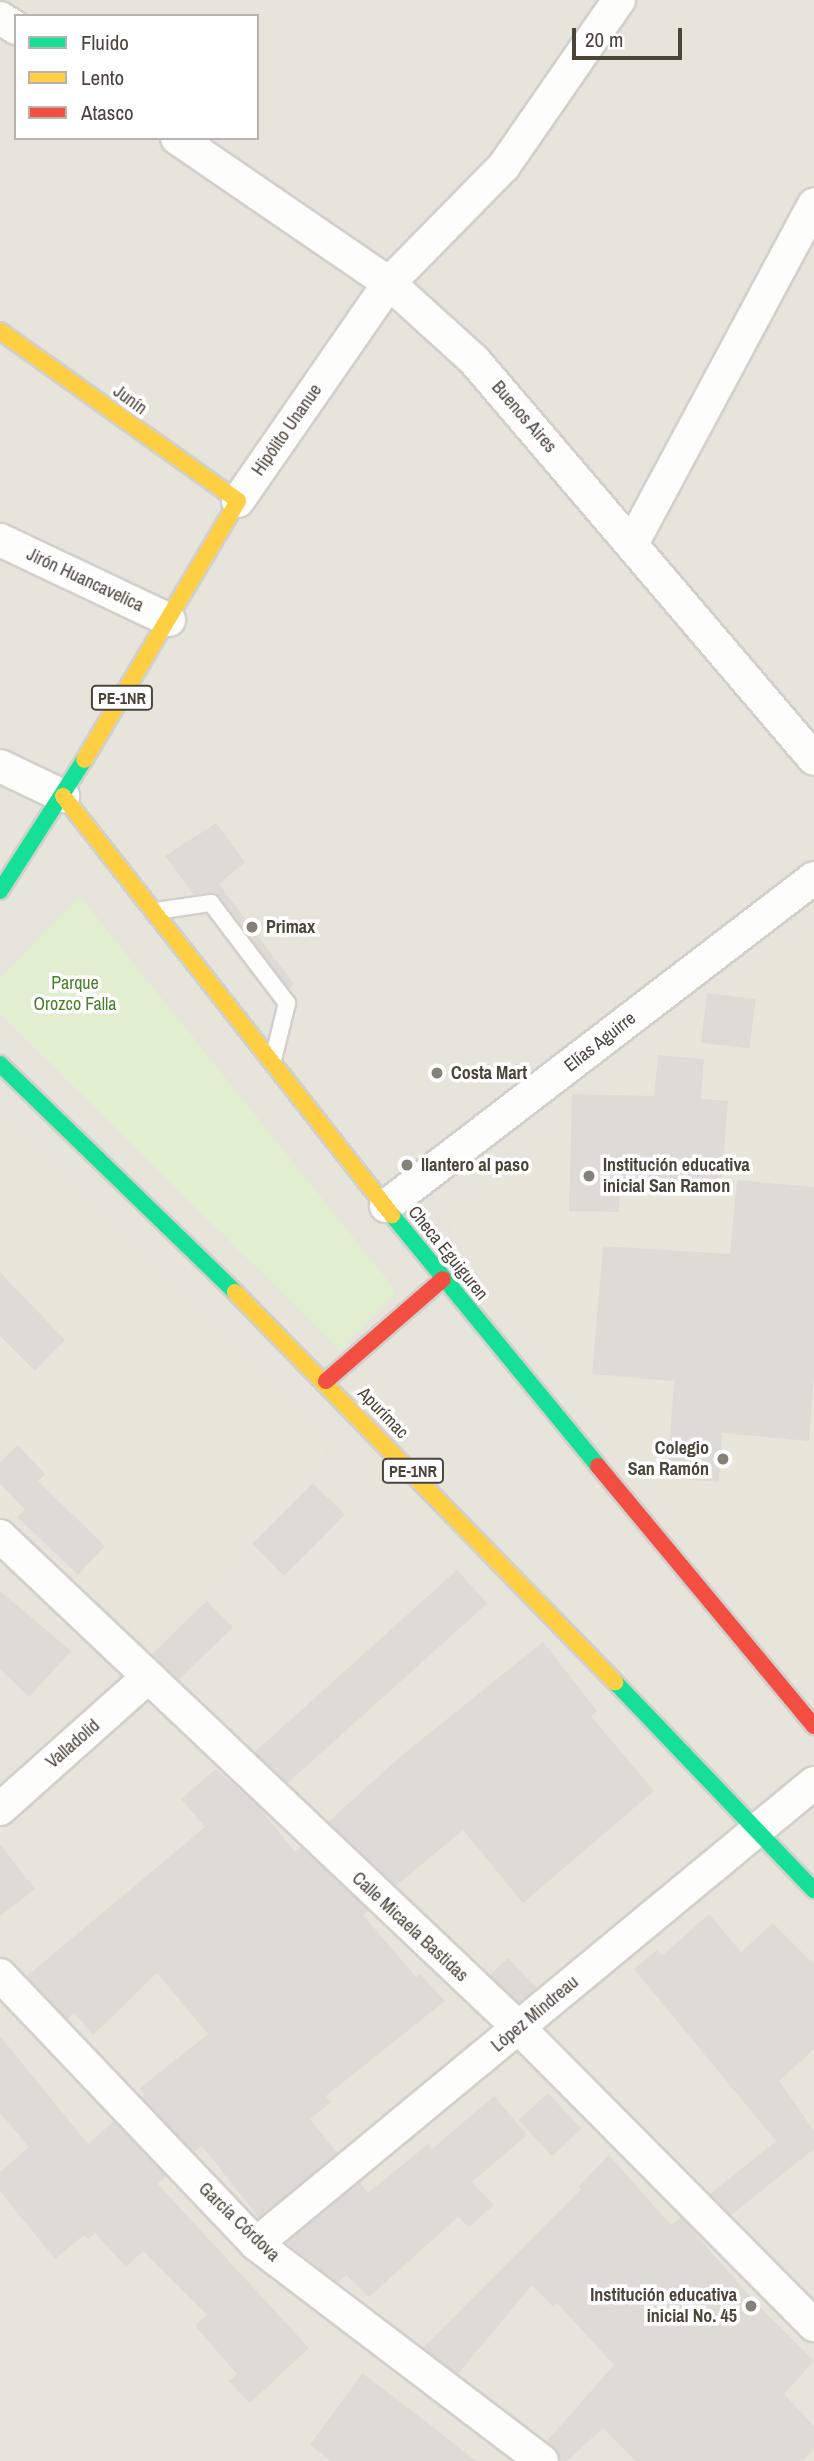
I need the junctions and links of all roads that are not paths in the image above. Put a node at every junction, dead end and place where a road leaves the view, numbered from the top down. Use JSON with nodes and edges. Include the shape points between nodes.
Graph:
{"nodes":[{"id":1,"x":619,"y":0,"type":"edge"},
{"id":2,"x":180,"y":140,"type":"edge"},
{"id":3,"x":814,"y":204,"type":"edge"},
{"id":4,"x":389,"y":283,"type":"junction"},
{"id":5,"x":0,"y":331,"type":"edge"},
{"id":6,"x":238,"y":501,"type":"junction"},
{"id":7,"x":0,"y":540,"type":"edge"},
{"id":8,"x":633,"y":542,"type":"junction"},
{"id":9,"x":169,"y":620,"type":"junction"},
{"id":10,"x":814,"y":759,"type":"edge"},
{"id":11,"x":0,"y":766,"type":"edge"},
{"id":12,"x":63,"y":796,"type":"junction"},
{"id":13,"x":814,"y":878,"type":"edge"},
{"id":14,"x":0,"y":891,"type":"edge"},
{"id":15,"x":154,"y":911,"type":"junction"},
{"id":16,"x":272,"y":1062,"type":"junction"},
{"id":17,"x":0,"y":1065,"type":"edge"},
{"id":18,"x":386,"y":1206,"type":"junction"},
{"id":19,"x":443,"y":1279,"type":"junction"},
{"id":20,"x":326,"y":1381,"type":"junction"},
{"id":21,"x":0,"y":1536,"type":"edge"},
{"id":22,"x":146,"y":1679,"type":"junction"},
{"id":23,"x":814,"y":1726,"type":"edge"},
{"id":24,"x":814,"y":1783,"type":"edge"},
{"id":25,"x":0,"y":1809,"type":"edge"},
{"id":26,"x":754,"y":1830,"type":"junction"},
{"id":27,"x":814,"y":1889,"type":"edge"},
{"id":28,"x":0,"y":1975,"type":"edge"},
{"id":29,"x":519,"y":2028,"type":"junction"},
{"id":30,"x":256,"y":2244,"type":"junction"},
{"id":31,"x":814,"y":2325,"type":"edge"},
{"id":32,"x":542,"y":2461,"type":"edge"}],
"edges":[{"from":1,"to":4,"type":"street","name":"Hipólito Unanue","via":[[504,166]]},
{"from":2,"to":4,"type":"street","name":"Buenos Aires"},
{"from":3,"to":8,"type":"street"},
{"from":4,"to":6,"type":"street","name":"Hipólito Unanue"},
{"from":4,"to":8,"type":"street","name":"Buenos Aires","via":[[474,360]]},
{"from":5,"to":6,"type":"main road","name":"Junín"},
{"from":6,"to":9,"type":"main road","name":"Hipólito Unanue","number":"PE-1NR"},
{"from":7,"to":9,"type":"street","name":"Jirón Huancavelica"},
{"from":8,"to":10,"type":"street","name":"Buenos Aires"},
{"from":9,"to":12,"type":"main road","name":"Hipólito Unanue","number":"PE-1NR"},
{"from":11,"to":12,"type":"street"},
{"from":12,"to":14,"type":"main road","name":"Hipólito Unanue","number":"PE-1NR"},
{"from":12,"to":15,"type":"main road","name":"Checa Eguiguren"},
{"from":13,"to":18,"type":"street","name":"Elías Aguirre"},
{"from":15,"to":16,"type":"main road","name":"Checa Eguiguren"},
{"from":15,"to":16,"type":"lane","via":[[211,903],[288,1003]]},
{"from":16,"to":18,"type":"main road","name":"Checa Eguiguren"},
{"from":17,"to":20,"type":"main road","name":"Apurímac","number":"PE-1NR"},
{"from":18,"to":19,"type":"main road","name":"Checa Eguiguren"},
{"from":19,"to":20,"type":"main road"},
{"from":19,"to":23,"type":"main road","name":"Checa Eguiguren"},
{"from":20,"to":26,"type":"main road","name":"Apurímac","number":"PE-1NR"},
{"from":21,"to":22,"type":"street","name":"Calle Micaela Bastidas"},
{"from":22,"to":25,"type":"street","name":"Valladolid"},
{"from":22,"to":29,"type":"street","name":"Calle Micaela Bastidas"},
{"from":24,"to":26,"type":"street","name":"López Mindreau"},
{"from":26,"to":27,"type":"main road","name":"Apurímac","number":"PE-1NR"},
{"from":26,"to":29,"type":"street","name":"López Mindreau"},
{"from":28,"to":30,"type":"street","name":"García Córdova"},
{"from":29,"to":30,"type":"street","name":"López Mindreau"},
{"from":29,"to":31,"type":"street","name":"Calle Micaela Bastidas"},
{"from":30,"to":32,"type":"street","name":"García Córdova"}]}
